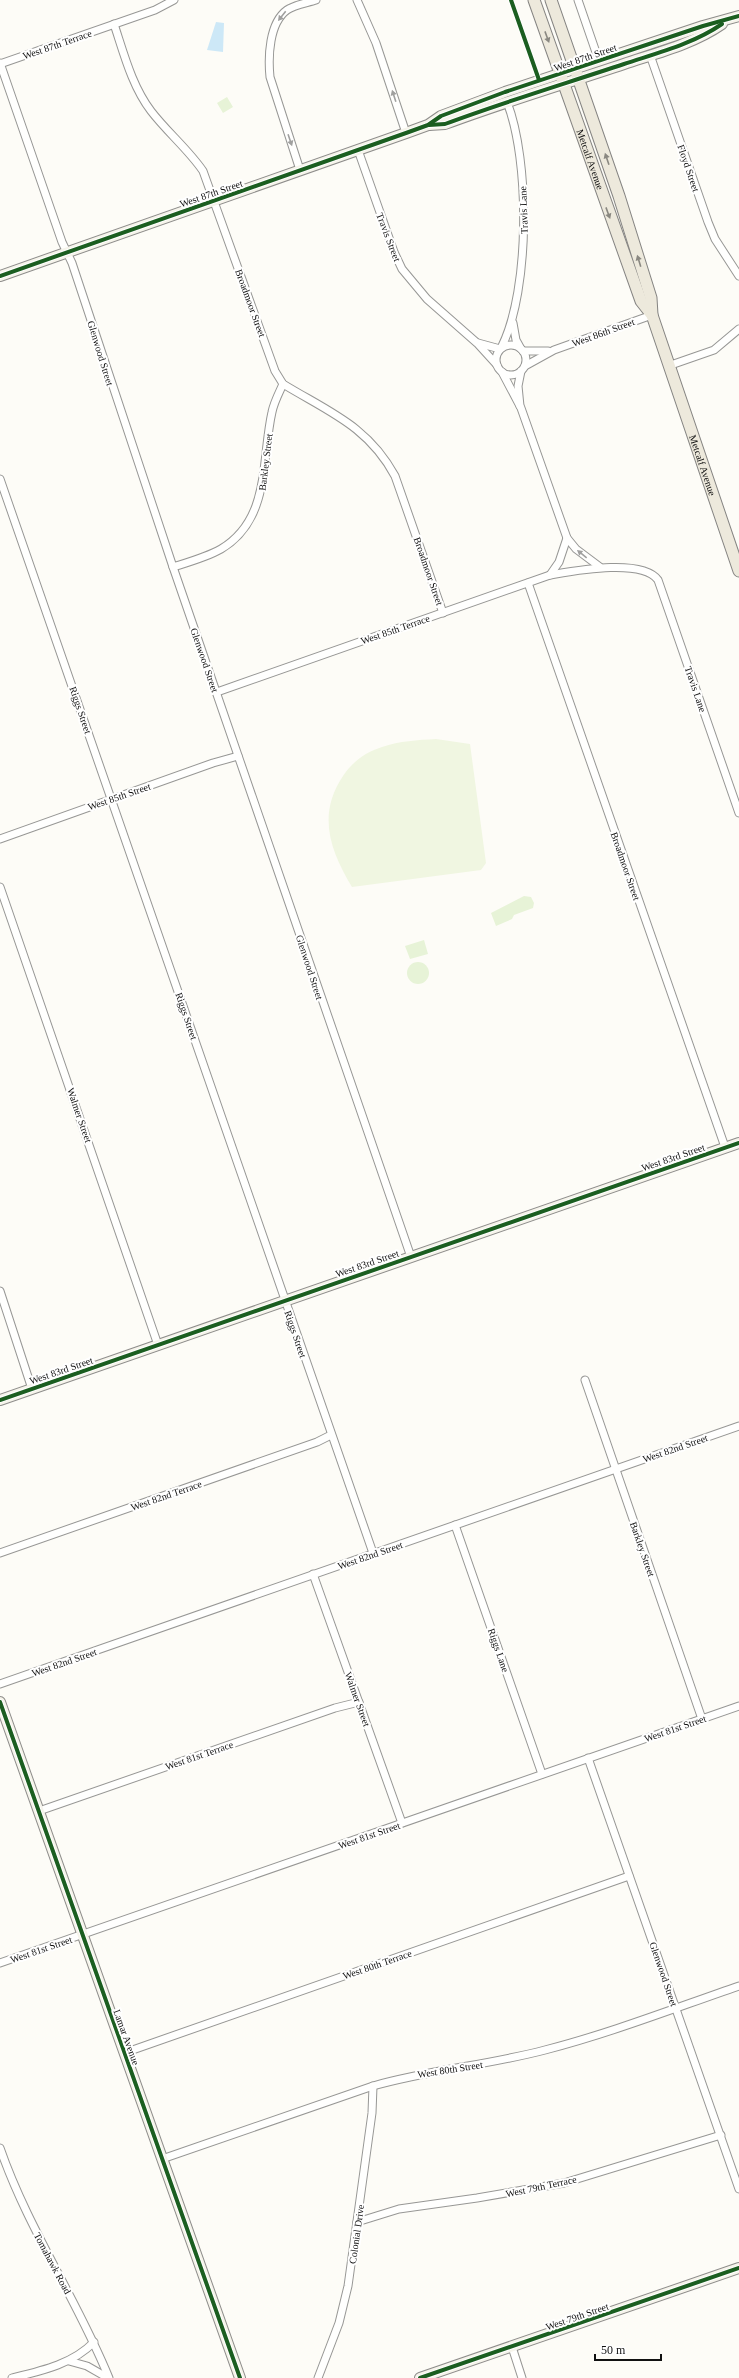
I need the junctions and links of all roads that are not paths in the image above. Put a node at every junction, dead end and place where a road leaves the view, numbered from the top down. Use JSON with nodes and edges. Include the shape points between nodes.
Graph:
{"nodes":[{"id":1,"x":174,"y":0,"type":"edge"},
{"id":2,"x":316,"y":0,"type":"edge"},
{"id":3,"x":357,"y":0,"type":"edge"},
{"id":4,"x":534,"y":0,"type":"edge"},
{"id":5,"x":551,"y":0,"type":"edge"},
{"id":6,"x":578,"y":0,"type":"edge"},
{"id":7,"x":739,"y":16,"type":"edge"},
{"id":8,"x":727,"y":20,"type":"junction"},
{"id":9,"x":114,"y":24,"type":"junction"},
{"id":10,"x":650,"y":55,"type":"junction"},
{"id":11,"x":599,"y":60,"type":"junction"},
{"id":12,"x":0,"y":63,"type":"edge"},
{"id":13,"x":577,"y":74,"type":"junction"},
{"id":14,"x":562,"y":79,"type":"junction"},
{"id":15,"x":507,"y":102,"type":"junction"},
{"id":16,"x":428,"y":125,"type":"junction"},
{"id":17,"x":406,"y":133,"type":"junction"},
{"id":18,"x":358,"y":150,"type":"junction"},
{"id":19,"x":300,"y":170,"type":"junction"},
{"id":20,"x":214,"y":200,"type":"junction"},
{"id":21,"x":67,"y":252,"type":"junction"},
{"id":22,"x":0,"y":276,"type":"edge"},
{"id":23,"x":739,"y":276,"type":"edge"},
{"id":24,"x":652,"y":315,"type":"junction"},
{"id":25,"x":513,"y":320,"type":"junction"},
{"id":26,"x":739,"y":329,"type":"edge"},
{"id":27,"x":477,"y":343,"type":"junction"},
{"id":28,"x":501,"y":348,"type":"junction"},
{"id":29,"x":522,"y":350,"type":"junction"},
{"id":30,"x":554,"y":350,"type":"junction"},
{"id":31,"x":497,"y":365,"type":"junction"},
{"id":32,"x":668,"y":366,"type":"junction"},
{"id":33,"x":523,"y":368,"type":"junction"},
{"id":34,"x":502,"y":372,"type":"junction"},
{"id":35,"x":283,"y":384,"type":"junction"},
{"id":36,"x":521,"y":408,"type":"junction"},
{"id":37,"x":0,"y":479,"type":"edge"},
{"id":38,"x":568,"y":538,"type":"junction"},
{"id":39,"x":173,"y":567,"type":"junction"},
{"id":40,"x":600,"y":567,"type":"junction"},
{"id":41,"x":645,"y":571,"type":"joint"},
{"id":42,"x":739,"y":571,"type":"edge"},
{"id":43,"x":550,"y":576,"type":"junction"},
{"id":44,"x":528,"y":583,"type":"junction"},
{"id":45,"x":443,"y":613,"type":"junction"},
{"id":46,"x":217,"y":692,"type":"junction"},
{"id":47,"x":238,"y":756,"type":"junction"},
{"id":48,"x":111,"y":799,"type":"junction"},
{"id":49,"x":739,"y":813,"type":"edge"},
{"id":50,"x":0,"y":839,"type":"edge"},
{"id":51,"x":0,"y":886,"type":"edge"},
{"id":52,"x":739,"y":1143,"type":"edge"},
{"id":53,"x":725,"y":1147,"type":"junction"},
{"id":54,"x":411,"y":1257,"type":"junction"},
{"id":55,"x":0,"y":1291,"type":"edge"},
{"id":56,"x":284,"y":1300,"type":"junction"},
{"id":57,"x":158,"y":1345,"type":"junction"},
{"id":58,"x":585,"y":1380,"type":"dead end"},
{"id":59,"x":32,"y":1389,"type":"junction"},
{"id":60,"x":0,"y":1400,"type":"edge"},
{"id":61,"x":739,"y":1426,"type":"edge"},
{"id":62,"x":331,"y":1435,"type":"junction"},
{"id":63,"x":616,"y":1469,"type":"junction"},
{"id":64,"x":455,"y":1525,"type":"junction"},
{"id":65,"x":0,"y":1553,"type":"edge"},
{"id":66,"x":373,"y":1553,"type":"junction"},
{"id":67,"x":314,"y":1574,"type":"junction"},
{"id":68,"x":0,"y":1684,"type":"edge"},
{"id":69,"x":0,"y":1702,"type":"edge"},
{"id":70,"x":359,"y":1702,"type":"junction"},
{"id":71,"x":739,"y":1707,"type":"edge"},
{"id":72,"x":702,"y":1719,"type":"junction"},
{"id":73,"x":588,"y":1758,"type":"junction"},
{"id":74,"x":542,"y":1774,"type":"junction"},
{"id":75,"x":39,"y":1811,"type":"junction"},
{"id":76,"x":402,"y":1823,"type":"junction"},
{"id":77,"x":629,"y":1876,"type":"junction"},
{"id":78,"x":82,"y":1935,"type":"junction"},
{"id":79,"x":0,"y":1964,"type":"edge"},
{"id":80,"x":739,"y":1986,"type":"edge"},
{"id":81,"x":676,"y":2008,"type":"junction"},
{"id":82,"x":124,"y":2053,"type":"junction"},
{"id":83,"x":373,"y":2086,"type":"junction"},
{"id":84,"x":721,"y":2135,"type":"junction"},
{"id":85,"x":0,"y":2148,"type":"edge"},
{"id":86,"x":162,"y":2159,"type":"junction"},
{"id":87,"x":739,"y":2189,"type":"edge"},
{"id":88,"x":357,"y":2222,"type":"junction"},
{"id":89,"x":739,"y":2268,"type":"edge"},
{"id":90,"x":94,"y":2342,"type":"junction"},
{"id":91,"x":512,"y":2347,"type":"junction"},
{"id":92,"x":69,"y":2361,"type":"junction"},
{"id":93,"x":12,"y":2378,"type":"edge"},
{"id":94,"x":109,"y":2378,"type":"edge"},
{"id":95,"x":240,"y":2378,"type":"edge"},
{"id":96,"x":318,"y":2378,"type":"edge"},
{"id":97,"x":420,"y":2378,"type":"edge"},
{"id":98,"x":522,"y":2378,"type":"edge"}],
"edges":[{"from":1,"to":9,"type":"street","via":[[155,10]]},
{"from":2,"to":19,"type":"street","one_way":true,"via":[[287,10],[280,16],[273,34],[269,62],[270,77]]},
{"from":17,"to":3,"type":"street","one_way":true,"via":[[376,43]]},
{"from":4,"to":14,"type":"main road","name":"Metcalf Avenue","one_way":true},
{"from":5,"to":13,"type":"main road","name":"Metcalf Avenue"},
{"from":6,"to":11,"type":"street"},
{"from":7,"to":8,"type":"street","name":"West 87th Street"},
{"from":8,"to":10,"type":"street","name":"West 87th Street","via":[[707,34]]},
{"from":8,"to":11,"type":"street","name":"West 87th Street"},
{"from":9,"to":12,"type":"street","name":"West 87th Terrace"},
{"from":9,"to":20,"type":"street","name":"Broadmoor Street","via":[[140,94],[195,159],[203,171]]},
{"from":10,"to":13,"type":"street","name":"West 87th Street"},
{"from":10,"to":23,"type":"street","name":"Floyd Street","via":[[708,222],[715,239]]},
{"from":11,"to":13,"type":"street","name":"West 87th Street"},
{"from":12,"to":21,"type":"street","name":"Glenwood Street"},
{"from":13,"to":14,"type":"street","name":"West 87th Street"},
{"from":24,"to":13,"type":"main road","name":"Metcalf Avenue","one_way":true,"via":[[651,298]]},
{"from":14,"to":15,"type":"street","name":"West 87th Street"},
{"from":14,"to":16,"type":"street","name":"West 87th Street","via":[[441,116]]},
{"from":14,"to":24,"type":"main road","name":"Metcalf Avenue","one_way":true,"via":[[640,301]]},
{"from":15,"to":16,"type":"street","name":"West 87th Street","via":[[445,124]]},
{"from":15,"to":25,"type":"street","name":"Travis Lane","via":[[517,132],[524,216],[523,247]]},
{"from":16,"to":17,"type":"street","name":"West 87th Street"},
{"from":17,"to":18,"type":"street","name":"West 87th Street"},
{"from":18,"to":19,"type":"street","name":"West 87th Street"},
{"from":18,"to":27,"type":"street","name":"Travis Street","via":[[402,269],[427,299]]},
{"from":19,"to":20,"type":"street","name":"West 87th Street"},
{"from":20,"to":21,"type":"street","name":"West 87th Street"},
{"from":20,"to":35,"type":"street","name":"Broadmoor Street","via":[[275,371]]},
{"from":21,"to":22,"type":"street","name":"West 87th Street"},
{"from":21,"to":39,"type":"street","name":"Glenwood Street"},
{"from":24,"to":30,"type":"street","name":"West 86th Street"},
{"from":24,"to":32,"type":"main road","name":"Metcalf Avenue"},
{"from":25,"to":28,"type":"street","name":"Travis Lane"},
{"from":25,"to":29,"type":"street","name":"Travis Lane","via":[[516,340]]},
{"from":26,"to":32,"type":"street","via":[[714,350]]},
{"from":27,"to":28,"type":"street","name":"Travis Street"},
{"from":27,"to":31,"type":"street","name":"Travis Street"},
{"from":28,"to":29,"type":"street","via":[[512,345]]},
{"from":28,"to":31,"type":"street","via":[[497,356]]},
{"from":29,"to":30,"type":"street","name":"West 86th Street","via":[[534,353]]},
{"from":29,"to":33,"type":"street","via":[[526,357]]},
{"from":30,"to":33,"type":"street","name":"West 86th Street"},
{"from":31,"to":34,"type":"street"},
{"from":32,"to":42,"type":"main road","name":"Metcalf Avenue"},
{"from":33,"to":34,"type":"street","via":[[511,375]]},
{"from":33,"to":36,"type":"street","via":[[518,386]]},
{"from":34,"to":36,"type":"street"},
{"from":35,"to":39,"type":"street","name":"Barkley Street","via":[[272,411],[263,484],[250,520],[240,534],[220,549]]},
{"from":35,"to":45,"type":"street","name":"Broadmoor Street","via":[[361,432],[385,459],[395,476]]},
{"from":36,"to":38,"type":"street"},
{"from":37,"to":48,"type":"street","name":"Riggs Street"},
{"from":40,"to":38,"type":"street","one_way":true,"via":[[576,549]]},
{"from":38,"to":43,"type":"street","via":[[559,562]]},
{"from":39,"to":46,"type":"street","name":"Glenwood Street"},
{"from":40,"to":41,"type":"street","name":"West 85th Terrace"},
{"from":40,"to":43,"type":"street","name":"West 85th Terrace"},
{"from":41,"to":49,"type":"street","name":"Travis Lane","via":[[653,573],[658,580]]},
{"from":43,"to":44,"type":"street","name":"West 85th Terrace"},
{"from":44,"to":45,"type":"street","name":"West 85th Terrace"},
{"from":44,"to":53,"type":"street","name":"Broadmoor Street"},
{"from":45,"to":46,"type":"street","name":"West 85th Terrace"},
{"from":46,"to":47,"type":"street","name":"Glenwood Street"},
{"from":47,"to":48,"type":"street","name":"West 85th Street"},
{"from":47,"to":54,"type":"street","name":"Glenwood Street"},
{"from":48,"to":50,"type":"street","name":"West 85th Street"},
{"from":48,"to":56,"type":"street","name":"Riggs Street"},
{"from":51,"to":57,"type":"street","name":"Walmer Street"},
{"from":52,"to":53,"type":"street","name":"West 83rd Street"},
{"from":53,"to":54,"type":"street","name":"West 83rd Street"},
{"from":54,"to":56,"type":"street","name":"West 83rd Street"},
{"from":55,"to":59,"type":"street"},
{"from":56,"to":57,"type":"street","name":"West 83rd Street"},
{"from":56,"to":62,"type":"street","name":"Riggs Street"},
{"from":57,"to":59,"type":"street","name":"West 83rd Street"},
{"from":58,"to":63,"type":"street","name":"Barkley Street"},
{"from":59,"to":60,"type":"street","name":"West 83rd Street"},
{"from":61,"to":63,"type":"street","name":"West 82nd Street"},
{"from":62,"to":65,"type":"street","name":"West 82nd Terrace"},
{"from":62,"to":66,"type":"street","name":"Riggs Street"},
{"from":63,"to":64,"type":"street","name":"West 82nd Street"},
{"from":63,"to":72,"type":"street","name":"Barkley Street"},
{"from":64,"to":66,"type":"street","name":"West 82nd Street"},
{"from":64,"to":74,"type":"street","name":"Riggs Lane"},
{"from":66,"to":67,"type":"street","name":"West 82nd Street"},
{"from":67,"to":68,"type":"street","name":"West 82nd Street"},
{"from":67,"to":70,"type":"street","name":"Walmer Street"},
{"from":69,"to":75,"type":"street","name":"Lamar Avenue"},
{"from":70,"to":75,"type":"street","name":"West 81st Terrace","via":[[328,1710]]},
{"from":70,"to":76,"type":"street","name":"Walmer Street"},
{"from":71,"to":72,"type":"street","name":"West 81st Street"},
{"from":72,"to":73,"type":"street","name":"West 81st Street"},
{"from":73,"to":74,"type":"street","name":"West 81st Street"},
{"from":73,"to":77,"type":"street","name":"Glenwood Street"},
{"from":74,"to":76,"type":"street","name":"West 81st Street"},
{"from":75,"to":78,"type":"street","name":"Lamar Avenue"},
{"from":76,"to":78,"type":"street","name":"West 81st Street"},
{"from":77,"to":81,"type":"street","name":"Glenwood Street"},
{"from":77,"to":82,"type":"street","name":"West 80th Terrace"},
{"from":78,"to":79,"type":"street","name":"West 81st Street"},
{"from":78,"to":82,"type":"street","name":"Lamar Avenue"},
{"from":80,"to":81,"type":"street","name":"West 80th Street"},
{"from":81,"to":83,"type":"street","name":"West 80th Street","via":[[607,2032],[540,2051],[475,2066],[404,2077]]},
{"from":81,"to":84,"type":"street","name":"Glenwood Street"},
{"from":82,"to":86,"type":"street","name":"Lamar Avenue"},
{"from":83,"to":86,"type":"street","name":"West 80th Street"},
{"from":83,"to":88,"type":"street","name":"Colonial Drive","via":[[372,2113]]},
{"from":84,"to":87,"type":"street","name":"Glenwood Street"},
{"from":84,"to":88,"type":"street","name":"West 79th Terrace","via":[[564,2182],[485,2197],[399,2209]]},
{"from":85,"to":90,"type":"street","name":"Tomahawk Road","via":[[28,2218]]},
{"from":86,"to":95,"type":"street","name":"Lamar Avenue"},
{"from":88,"to":96,"type":"street","name":"Colonial Drive","via":[[345,2301]]},
{"from":89,"to":91,"type":"street","name":"West 79th Street"},
{"from":90,"to":92,"type":"street"},
{"from":90,"to":94,"type":"street","name":"Tomahawk Road"},
{"from":91,"to":97,"type":"street","name":"West 79th Street"},
{"from":91,"to":98,"type":"street"},
{"from":92,"to":93,"type":"street"},
{"from":92,"to":94,"type":"street","via":[[87,2366]]}]}
